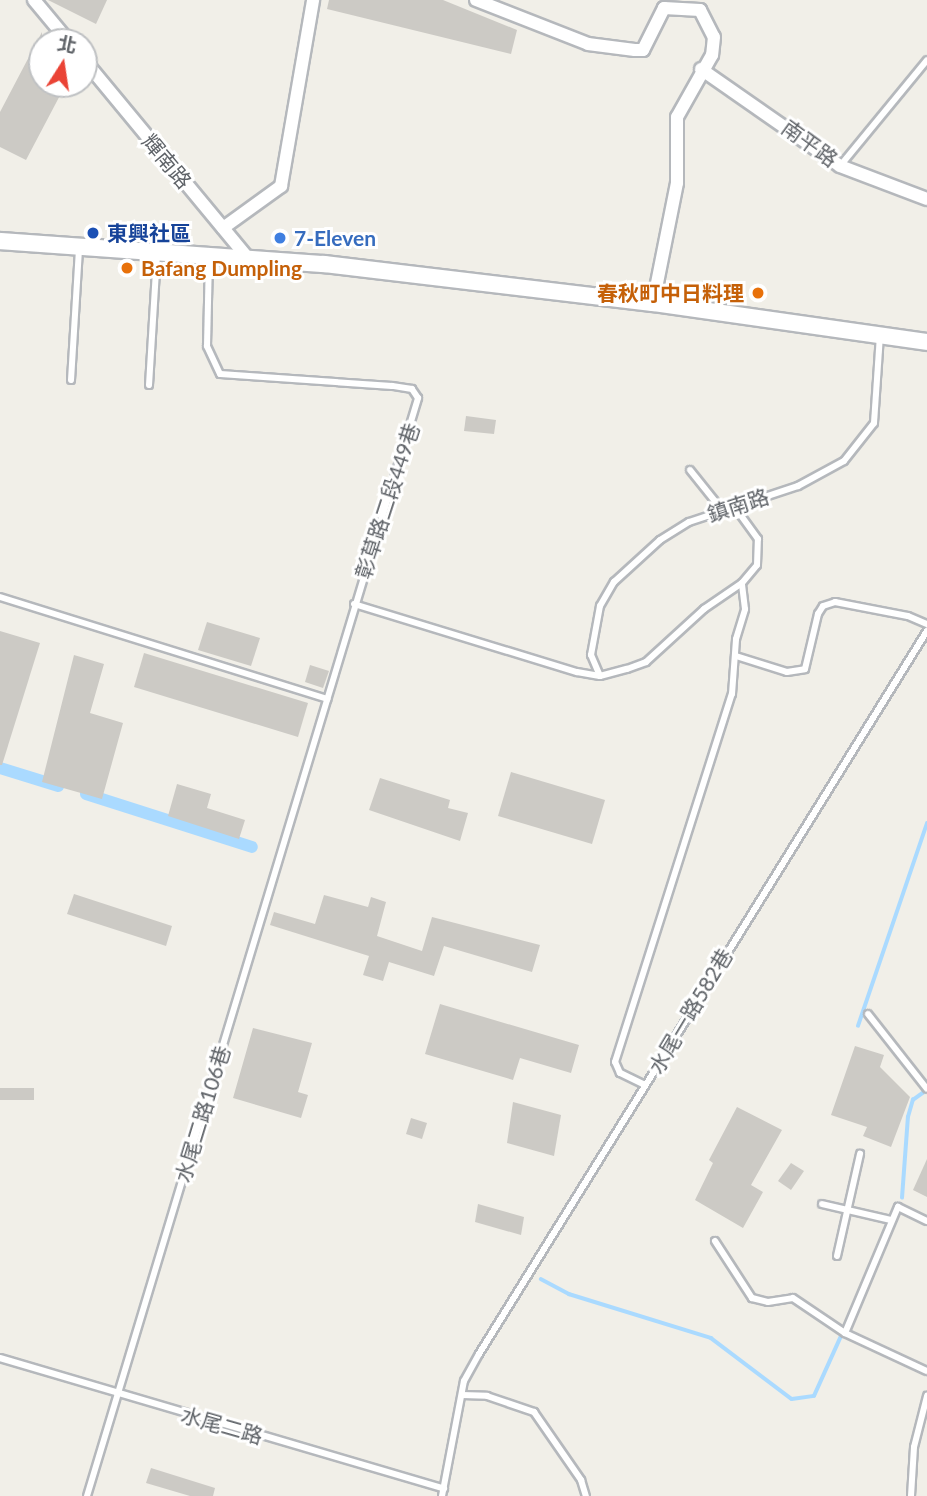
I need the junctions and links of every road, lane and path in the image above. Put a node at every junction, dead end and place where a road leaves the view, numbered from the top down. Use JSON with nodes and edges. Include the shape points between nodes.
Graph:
{"nodes":[{"id":1,"x":34,"y":0,"type":"edge"},
{"id":2,"x":313,"y":0,"type":"edge"},
{"id":3,"x":476,"y":0,"type":"edge"},
{"id":4,"x":698,"y":5,"type":"edge"},
{"id":5,"x":57,"y":28,"type":"edge"},
{"id":6,"x":927,"y":60,"type":"edge"},
{"id":7,"x":701,"y":69,"type":"junction"},
{"id":8,"x":98,"y":77,"type":"edge"},
{"id":9,"x":840,"y":166,"type":"junction"},
{"id":10,"x":927,"y":199,"type":"edge"},
{"id":11,"x":223,"y":228,"type":"junction"},
{"id":12,"x":0,"y":242,"type":"edge"},
{"id":13,"x":79,"y":249,"type":"junction"},
{"id":14,"x":157,"y":254,"type":"junction"},
{"id":15,"x":209,"y":258,"type":"junction"},
{"id":16,"x":250,"y":261,"type":"junction"},
{"id":17,"x":653,"y":303,"type":"junction"},
{"id":18,"x":880,"y":336,"type":"junction"},
{"id":19,"x":927,"y":342,"type":"edge"},
{"id":20,"x":71,"y":380,"type":"dead end"},
{"id":21,"x":149,"y":385,"type":"dead end"},
{"id":22,"x":690,"y":470,"type":"dead end"},
{"id":23,"x":734,"y":506,"type":"junction"},
{"id":24,"x":722,"y":510,"type":"junction"},
{"id":25,"x":742,"y":583,"type":"junction"},
{"id":26,"x":0,"y":597,"type":"edge"},
{"id":27,"x":354,"y":604,"type":"junction"},
{"id":28,"x":927,"y":624,"type":"edge"},
{"id":29,"x":927,"y":631,"type":"edge"},
{"id":30,"x":736,"y":656,"type":"junction"},
{"id":31,"x":600,"y":676,"type":"junction"},
{"id":32,"x":328,"y":699,"type":"junction"},
{"id":33,"x":288,"y":834,"type":"joint"},
{"id":34,"x":868,"y":1014,"type":"dead end"},
{"id":35,"x":645,"y":1085,"type":"junction"},
{"id":36,"x":927,"y":1089,"type":"edge"},
{"id":37,"x":860,"y":1154,"type":"dead end"},
{"id":38,"x":822,"y":1204,"type":"dead end"},
{"id":39,"x":850,"y":1208,"type":"junction"},
{"id":40,"x":891,"y":1220,"type":"junction"},
{"id":41,"x":927,"y":1221,"type":"edge"},
{"id":42,"x":715,"y":1241,"type":"dead end"},
{"id":43,"x":837,"y":1256,"type":"dead end"},
{"id":44,"x":845,"y":1332,"type":"junction"},
{"id":45,"x":0,"y":1358,"type":"edge"},
{"id":46,"x":927,"y":1371,"type":"edge"},
{"id":47,"x":116,"y":1394,"type":"junction"},
{"id":48,"x":462,"y":1395,"type":"junction"},
{"id":49,"x":927,"y":1396,"type":"edge"},
{"id":50,"x":443,"y":1493,"type":"edge"},
{"id":51,"x":87,"y":1496,"type":"edge"},
{"id":52,"x":586,"y":1496,"type":"edge"},
{"id":53,"x":911,"y":1496,"type":"edge"}],
"edges":[{"from":1,"to":5,"type":"street"},
{"from":2,"to":11,"type":"street","via":[[281,186]]},
{"from":3,"to":4,"type":"street","via":[[588,44],[635,50],[643,50],[664,8]]},
{"from":4,"to":7,"type":"street","via":[[714,37],[712,55]]},
{"from":6,"to":9,"type":"lane"},
{"from":7,"to":9,"type":"street","name":"南平路"},
{"from":7,"to":17,"type":"street","via":[[677,117],[677,183]]},
{"from":8,"to":11,"type":"street","name":"輝南路"},
{"from":9,"to":10,"type":"street","name":"南平路"},
{"from":11,"to":16,"type":"street","name":"輝南路"},
{"from":12,"to":13,"type":"street"},
{"from":13,"to":14,"type":"street"},
{"from":13,"to":20,"type":"lane"},
{"from":14,"to":15,"type":"street"},
{"from":14,"to":21,"type":"lane"},
{"from":15,"to":16,"type":"street"},
{"from":15,"to":27,"type":"lane","name":"彰草路二段449巷","via":[[207,346],[220,374],[392,386],[412,389],[418,398]]},
{"from":16,"to":17,"type":"street","via":[[324,264]]},
{"from":17,"to":18,"type":"street"},
{"from":18,"to":19,"type":"street"},
{"from":18,"to":23,"type":"lane","name":"鎮南路","via":[[874,423],[844,461],[798,486]]},
{"from":22,"to":24,"type":"lane"},
{"from":23,"to":24,"type":"lane","name":"鎮南路"},
{"from":23,"to":25,"type":"lane","via":[[758,540],[761,557]]},
{"from":24,"to":31,"type":"lane","name":"鎮南路","via":[[689,522],[660,540],[607,591],[595,624],[591,655]]},
{"from":25,"to":30,"type":"lane","via":[[745,609]]},
{"from":25,"to":31,"type":"lane","via":[[704,609],[646,662]]},
{"from":26,"to":32,"type":"lane"},
{"from":27,"to":31,"type":"lane"},
{"from":27,"to":32,"type":"lane","name":"彰草路二段449巷"},
{"from":28,"to":30,"type":"lane","via":[[908,615],[835,602],[823,606],[818,614],[805,669],[787,672]]},
{"from":29,"to":35,"type":"lane","name":"水尾一路582巷"},
{"from":30,"to":35,"type":"lane","via":[[732,694],[615,1062],[620,1073]]},
{"from":32,"to":33,"type":"lane","name":"彰草路二段449巷"},
{"from":33,"to":47,"type":"lane","name":"水尾二路106巷"},
{"from":34,"to":36,"type":"lane"},
{"from":35,"to":48,"type":"lane","name":"水尾一路582巷","via":[[479,1354]]},
{"from":37,"to":39,"type":"lane","via":[[847,1202]]},
{"from":38,"to":39,"type":"lane"},
{"from":39,"to":40,"type":"lane"},
{"from":39,"to":43,"type":"lane"},
{"from":40,"to":41,"type":"lane","via":[[898,1207]]},
{"from":40,"to":44,"type":"lane"},
{"from":42,"to":44,"type":"lane","via":[[752,1297],[768,1302],[793,1298]]},
{"from":44,"to":46,"type":"lane"},
{"from":45,"to":47,"type":"lane","name":"水尾二路"},
{"from":47,"to":50,"type":"lane","name":"水尾二路"},
{"from":47,"to":51,"type":"lane","name":"水尾二路106巷"},
{"from":48,"to":50,"type":"lane","name":"水尾一路582巷"},
{"from":48,"to":52,"type":"lane","via":[[487,1396],[534,1412],[581,1480]]},
{"from":49,"to":53,"type":"lane","via":[[914,1447]]}]}
